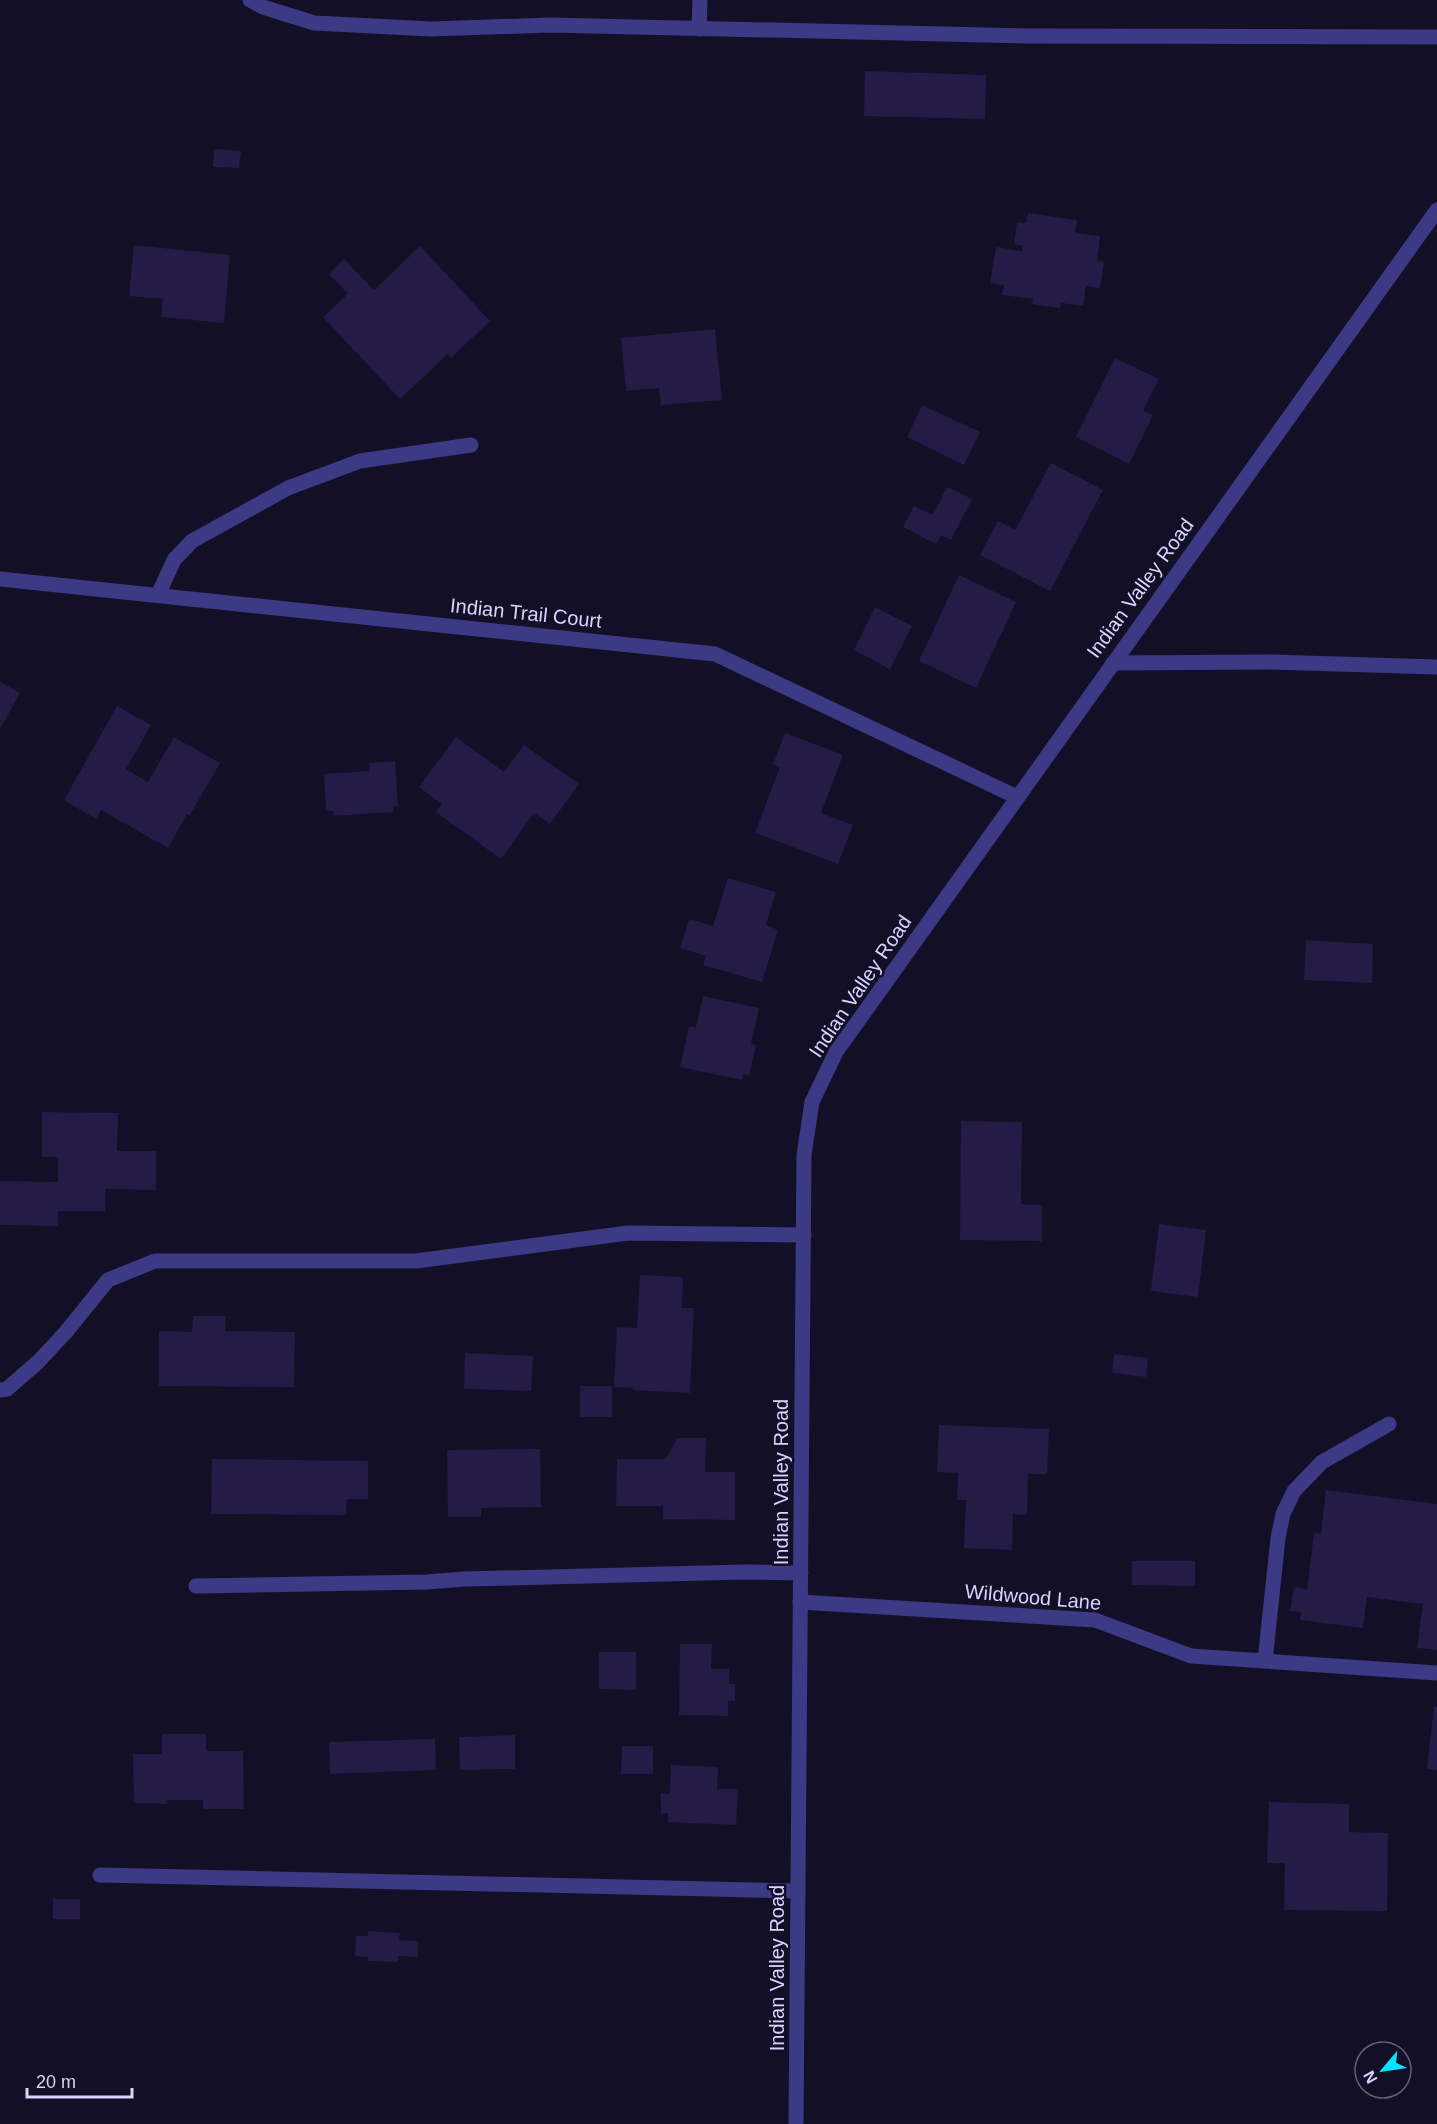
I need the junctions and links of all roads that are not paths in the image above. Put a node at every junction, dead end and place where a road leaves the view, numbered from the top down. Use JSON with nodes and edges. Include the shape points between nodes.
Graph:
{"nodes":[{"id":1,"x":250,"y":0,"type":"edge"},
{"id":2,"x":700,"y":0,"type":"edge"},
{"id":3,"x":699,"y":29,"type":"junction"},
{"id":4,"x":1437,"y":37,"type":"edge"},
{"id":5,"x":1437,"y":210,"type":"edge"},
{"id":6,"x":471,"y":445,"type":"dead end"},
{"id":7,"x":0,"y":579,"type":"edge"},
{"id":8,"x":158,"y":595,"type":"junction"},
{"id":9,"x":1113,"y":663,"type":"junction"},
{"id":10,"x":1437,"y":667,"type":"edge"},
{"id":11,"x":1017,"y":797,"type":"junction"},
{"id":12,"x":804,"y":1235,"type":"junction"},
{"id":13,"x":0,"y":1390,"type":"edge"},
{"id":14,"x":1389,"y":1424,"type":"dead end"},
{"id":15,"x":801,"y":1573,"type":"junction"},
{"id":16,"x":196,"y":1586,"type":"dead end"},
{"id":17,"x":800,"y":1602,"type":"junction"},
{"id":18,"x":1265,"y":1661,"type":"junction"},
{"id":19,"x":1437,"y":1673,"type":"edge"},
{"id":20,"x":100,"y":1875,"type":"dead end"},
{"id":21,"x":798,"y":1891,"type":"junction"},
{"id":22,"x":796,"y":2124,"type":"edge"}],
"edges":[{"from":1,"to":3,"type":"street","via":[[314,23],[431,29],[550,25]]},
{"from":2,"to":3,"type":"street"},
{"from":3,"to":4,"type":"street","via":[[1029,36]]},
{"from":5,"to":9,"type":"street","name":"Indian Valley Road"},
{"from":6,"to":8,"type":"street","via":[[360,461],[288,488],[192,541],[174,560]]},
{"from":7,"to":8,"type":"street","name":"Indian Trail Court"},
{"from":8,"to":11,"type":"street","name":"Indian Trail Court","via":[[715,654]]},
{"from":9,"to":10,"type":"street"},
{"from":9,"to":11,"type":"street","name":"Indian Valley Road"},
{"from":11,"to":12,"type":"street","name":"Indian Valley Road","via":[[836,1053],[812,1102],[804,1155]]},
{"from":12,"to":13,"type":"street","via":[[628,1233],[416,1261],[155,1261],[108,1280],[38,1362],[7,1389]]},
{"from":12,"to":15,"type":"street","name":"Indian Valley Road"},
{"from":14,"to":18,"type":"street","via":[[1322,1462],[1294,1491],[1283,1514],[1278,1538]]},
{"from":15,"to":16,"type":"street"},
{"from":15,"to":17,"type":"street","name":"Indian Valley Road"},
{"from":17,"to":18,"type":"street","name":"Wildwood Lane","via":[[1095,1620],[1191,1656]]},
{"from":17,"to":21,"type":"street","name":"Indian Valley Road"},
{"from":18,"to":19,"type":"street","name":"Wildwood Lane"},
{"from":20,"to":21,"type":"street"},
{"from":21,"to":22,"type":"street","name":"Indian Valley Road"}]}
